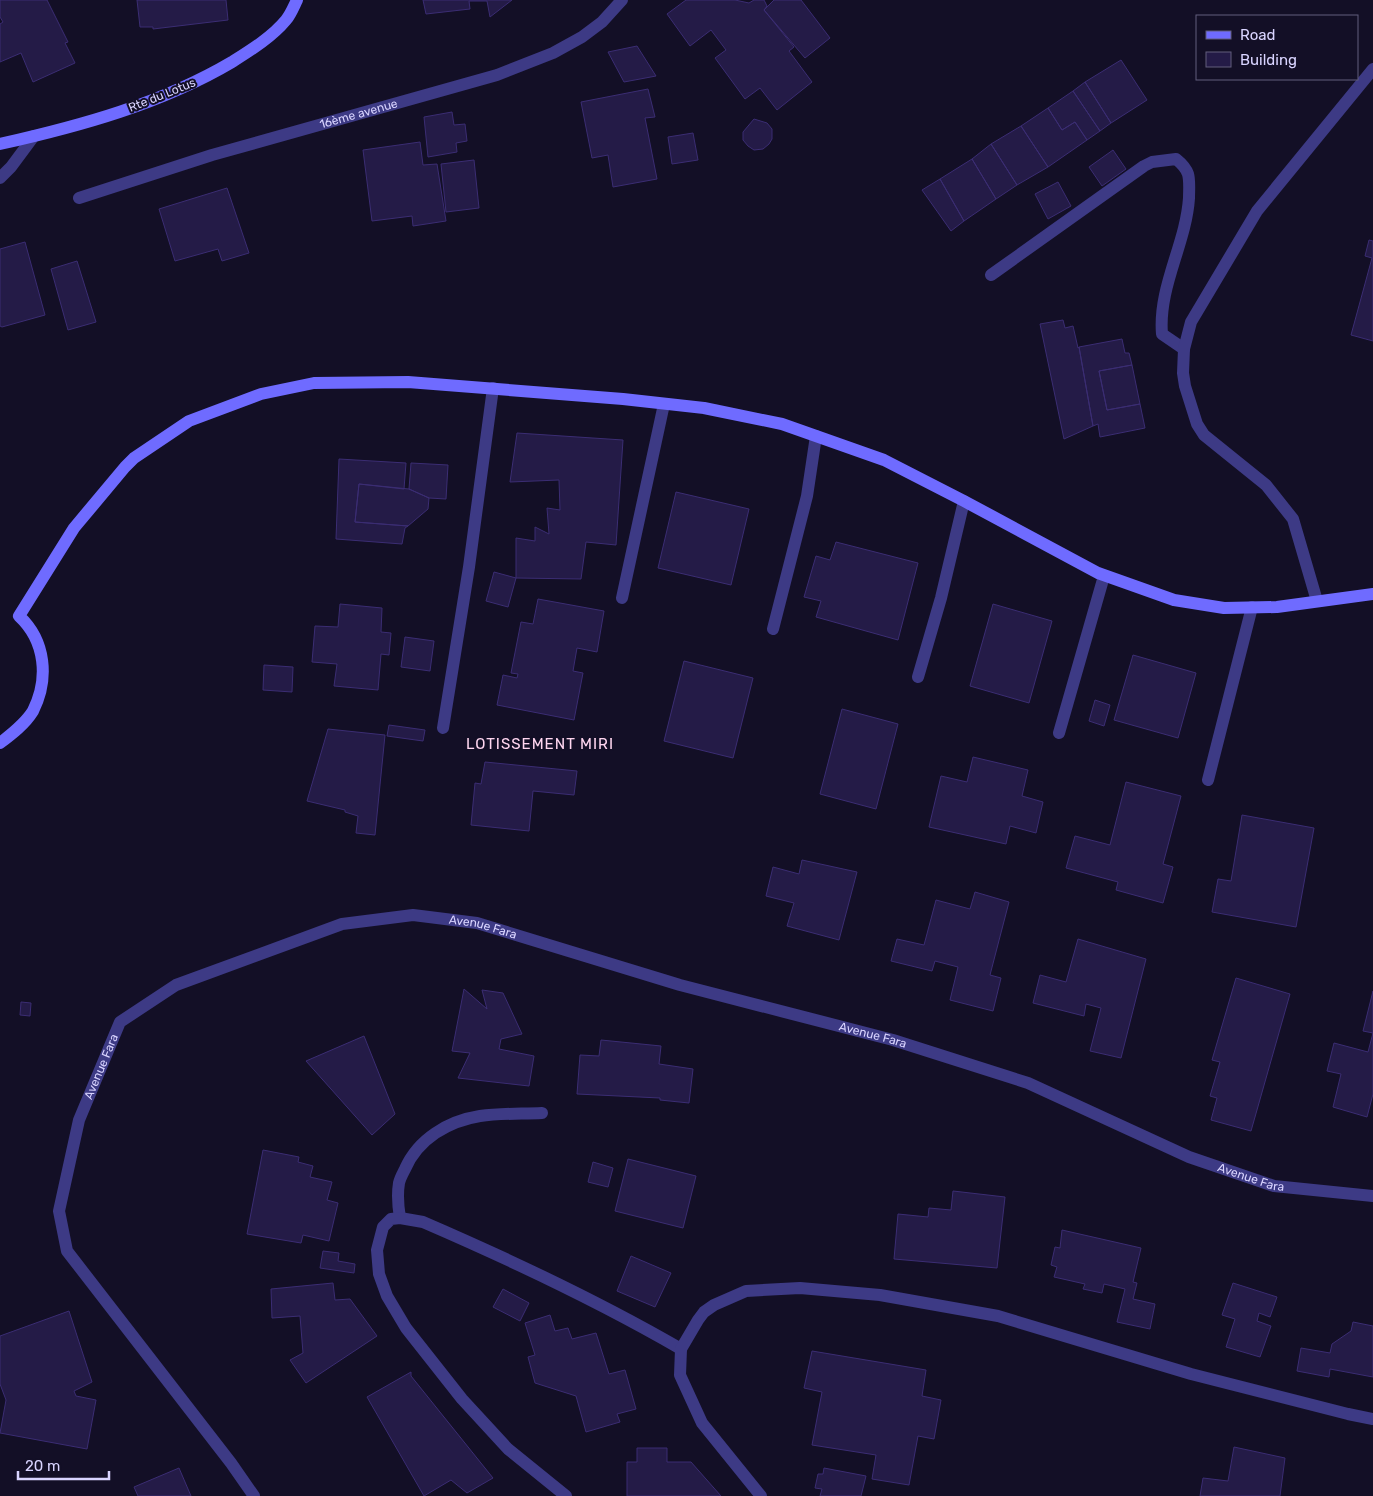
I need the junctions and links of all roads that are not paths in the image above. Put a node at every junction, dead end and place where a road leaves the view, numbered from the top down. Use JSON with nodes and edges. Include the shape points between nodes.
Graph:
{"nodes":[{"id":1,"x":297,"y":0,"type":"edge"},
{"id":2,"x":622,"y":0,"type":"edge"},
{"id":3,"x":1373,"y":68,"type":"edge"},
{"id":4,"x":34,"y":136,"type":"junction"},
{"id":5,"x":0,"y":144,"type":"edge"},
{"id":6,"x":0,"y":178,"type":"edge"},
{"id":7,"x":79,"y":198,"type":"dead end"},
{"id":8,"x":991,"y":275,"type":"dead end"},
{"id":9,"x":1184,"y":349,"type":"junction"},
{"id":10,"x":493,"y":388,"type":"junction"},
{"id":11,"x":664,"y":404,"type":"junction"},
{"id":12,"x":816,"y":436,"type":"junction"},
{"id":13,"x":964,"y":501,"type":"junction"},
{"id":14,"x":1104,"y":576,"type":"junction"},
{"id":15,"x":1373,"y":594,"type":"edge"},
{"id":16,"x":622,"y":598,"type":"dead end"},
{"id":17,"x":1317,"y":601,"type":"junction"},
{"id":18,"x":1252,"y":607,"type":"junction"},
{"id":19,"x":773,"y":629,"type":"dead end"},
{"id":20,"x":918,"y":677,"type":"dead end"},
{"id":21,"x":443,"y":728,"type":"dead end"},
{"id":22,"x":1059,"y":733,"type":"dead end"},
{"id":23,"x":0,"y":743,"type":"edge"},
{"id":24,"x":1208,"y":780,"type":"dead end"},
{"id":25,"x":542,"y":1113,"type":"dead end"},
{"id":26,"x":1373,"y":1196,"type":"edge"},
{"id":27,"x":400,"y":1218,"type":"junction"},
{"id":28,"x":681,"y":1349,"type":"junction"},
{"id":29,"x":1373,"y":1418,"type":"edge"},
{"id":30,"x":254,"y":1496,"type":"edge"},
{"id":31,"x":566,"y":1496,"type":"edge"},
{"id":32,"x":761,"y":1496,"type":"edge"}],
"edges":[{"from":1,"to":4,"type":"main road","name":"Rte du Lotus","via":[[286,20],[256,48],[209,76],[145,104]]},
{"from":2,"to":7,"type":"street","name":"16ème avenue","via":[[602,22],[582,37],[553,53],[497,75],[220,152]]},
{"from":3,"to":9,"type":"street","via":[[1257,211],[1191,322]]},
{"from":4,"to":5,"type":"main road","name":"Rte du Lotus"},
{"from":4,"to":6,"type":"street"},
{"from":8,"to":9,"type":"street","via":[[1144,166],[1176,159],[1188,174],[1188,213],[1170,275],[1161,323],[1162,334]]},
{"from":9,"to":17,"type":"street","via":[[1185,386],[1197,424],[1213,444],[1266,485],[1288,510]]},
{"from":10,"to":11,"type":"main road"},
{"from":10,"to":21,"type":"street"},
{"from":10,"to":23,"type":"main road","via":[[408,382],[314,383],[261,394],[189,421],[134,458],[74,528],[19,616],[38,642],[44,664],[41,689],[32,712]]},
{"from":11,"to":12,"type":"main road","via":[[704,408],[782,424]]},
{"from":11,"to":16,"type":"street"},
{"from":12,"to":13,"type":"main road","via":[[884,460]]},
{"from":12,"to":19,"type":"street","via":[[807,496]]},
{"from":13,"to":14,"type":"main road"},
{"from":13,"to":20,"type":"street"},
{"from":14,"to":18,"type":"main road","via":[[1174,600],[1224,608]]},
{"from":14,"to":22,"type":"street"},
{"from":15,"to":17,"type":"main road"},
{"from":17,"to":18,"type":"main road"},
{"from":18,"to":24,"type":"street"},
{"from":25,"to":27,"type":"street","via":[[479,1116],[455,1122],[432,1135],[416,1149],[399,1182]]},
{"from":26,"to":30,"type":"street","name":"Avenue Fara","via":[[1274,1186],[1189,1157],[1028,1083],[893,1040],[680,985],[477,923],[413,915],[342,924],[176,985],[120,1022],[79,1120],[59,1211],[67,1251]]},
{"from":27,"to":28,"type":"street","via":[[423,1222],[470,1243],[641,1326]]},
{"from":27,"to":31,"type":"street","via":[[391,1219],[383,1227],[377,1250],[382,1285],[399,1317],[462,1399],[508,1449]]},
{"from":28,"to":29,"type":"street","via":[[704,1312],[746,1292],[800,1288],[880,1295],[998,1316],[1191,1374]]},
{"from":28,"to":32,"type":"street","via":[[680,1375],[702,1423]]}]}
